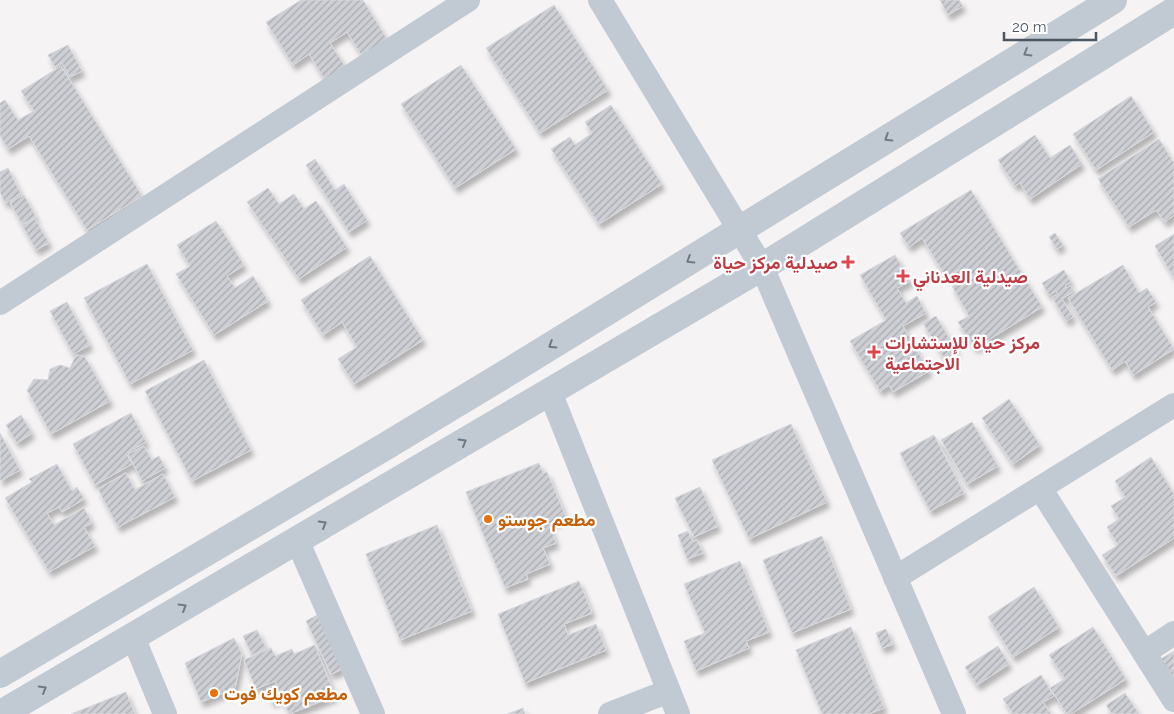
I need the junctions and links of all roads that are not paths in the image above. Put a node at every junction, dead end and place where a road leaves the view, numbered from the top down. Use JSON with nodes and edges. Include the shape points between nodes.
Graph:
{"nodes":[{"id":1,"x":468,"y":0,"type":"edge"},
{"id":2,"x":600,"y":0,"type":"edge"},
{"id":3,"x":1113,"y":0,"type":"edge"},
{"id":4,"x":1174,"y":11,"type":"edge"},
{"id":5,"x":740,"y":229,"type":"junction"},
{"id":6,"x":762,"y":267,"type":"junction"},
{"id":7,"x":0,"y":303,"type":"edge"},
{"id":8,"x":550,"y":392,"type":"junction"},
{"id":9,"x":1174,"y":405,"type":"edge"},
{"id":10,"x":1040,"y":488,"type":"junction"},
{"id":11,"x":297,"y":540,"type":"junction"},
{"id":12,"x":895,"y":578,"type":"junction"},
{"id":13,"x":1174,"y":633,"type":"edge"},
{"id":14,"x":133,"y":637,"type":"junction"},
{"id":15,"x":1144,"y":652,"type":"junction"},
{"id":16,"x":0,"y":674,"type":"edge"},
{"id":17,"x":669,"y":691,"type":"junction"},
{"id":18,"x":1174,"y":700,"type":"edge"},
{"id":19,"x":1,"y":714,"type":"edge"},
{"id":20,"x":165,"y":714,"type":"edge"},
{"id":21,"x":373,"y":714,"type":"edge"},
{"id":22,"x":610,"y":714,"type":"edge"},
{"id":23,"x":678,"y":714,"type":"edge"},
{"id":24,"x":954,"y":714,"type":"edge"}],
"edges":[{"from":1,"to":7,"type":"street"},
{"from":2,"to":5,"type":"street"},
{"from":3,"to":5,"type":"street","one_way":true},
{"from":4,"to":6,"type":"street"},
{"from":5,"to":6,"type":"street"},
{"from":5,"to":16,"type":"street","one_way":true,"via":[[394,441]]},
{"from":6,"to":8,"type":"street"},
{"from":6,"to":12,"type":"street"},
{"from":11,"to":8,"type":"street","one_way":true},
{"from":8,"to":17,"type":"street"},
{"from":9,"to":10,"type":"street"},
{"from":10,"to":12,"type":"street"},
{"from":10,"to":15,"type":"street"},
{"from":14,"to":11,"type":"street","one_way":true},
{"from":11,"to":21,"type":"street"},
{"from":12,"to":24,"type":"street"},
{"from":13,"to":15,"type":"street"},
{"from":19,"to":14,"type":"street","one_way":true},
{"from":14,"to":20,"type":"street"},
{"from":15,"to":18,"type":"street"},
{"from":17,"to":22,"type":"street"},
{"from":17,"to":23,"type":"street"}]}
